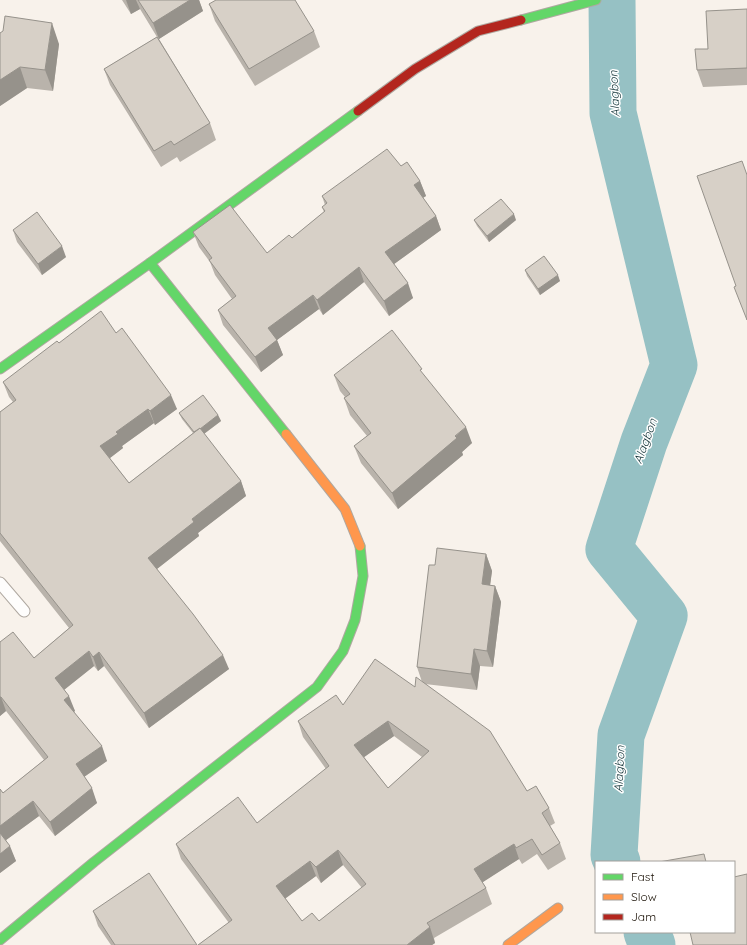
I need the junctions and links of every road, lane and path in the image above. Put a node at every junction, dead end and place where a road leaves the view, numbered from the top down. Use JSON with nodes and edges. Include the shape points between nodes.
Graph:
{"nodes":[{"id":1,"x":596,"y":0,"type":"edge"},
{"id":2,"x":150,"y":263,"type":"junction"},
{"id":3,"x":0,"y":369,"type":"edge"},
{"id":4,"x":0,"y":583,"type":"edge"},
{"id":5,"x":24,"y":611,"type":"dead end"},
{"id":6,"x":558,"y":908,"type":"dead end"},
{"id":7,"x":0,"y":940,"type":"edge"},
{"id":8,"x":508,"y":945,"type":"edge"}],
"edges":[{"from":1,"to":2,"type":"street","via":[[478,31],[415,69]]},
{"from":2,"to":3,"type":"street"},
{"from":2,"to":7,"type":"street","via":[[345,509],[360,545],[363,568],[355,620],[343,651],[317,686],[94,862]]},
{"from":4,"to":5,"type":"lane"},
{"from":6,"to":8,"type":"street"}]}
